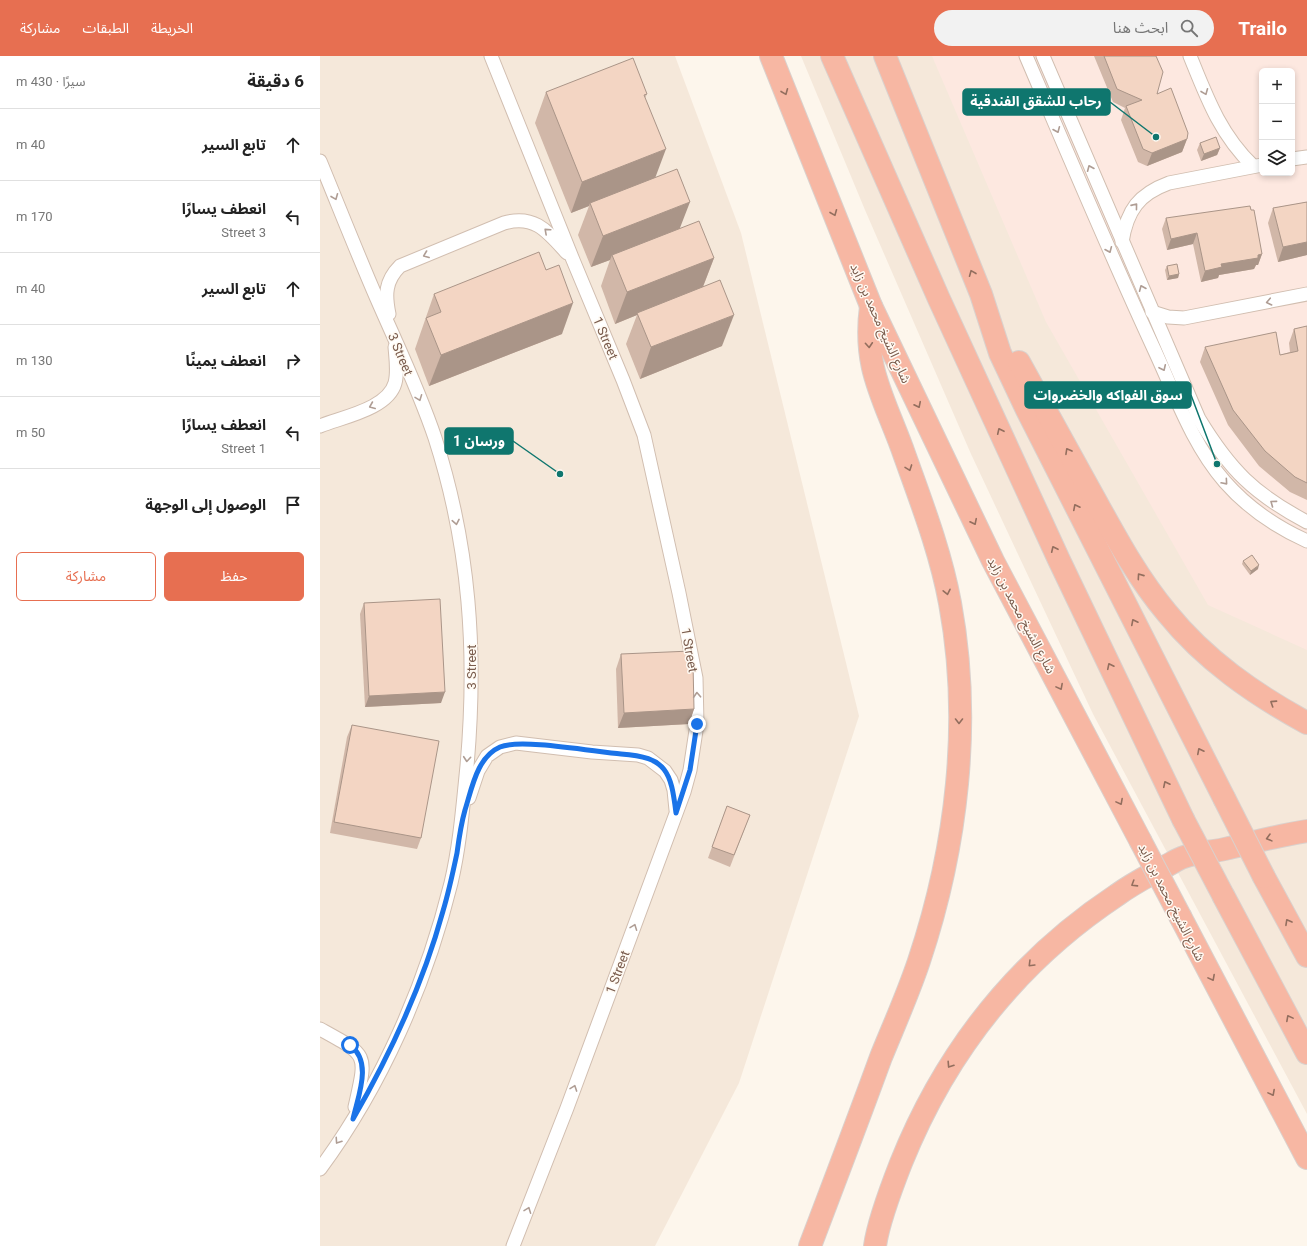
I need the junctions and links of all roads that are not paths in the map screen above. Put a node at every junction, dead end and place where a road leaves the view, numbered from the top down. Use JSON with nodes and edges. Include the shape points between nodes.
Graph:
{"nodes":[{"id":1,"x":491,"y":56,"type":"edge"},
{"id":2,"x":771,"y":56,"type":"edge"},
{"id":3,"x":832,"y":56,"type":"edge"},
{"id":4,"x":885,"y":56,"type":"edge"},
{"id":5,"x":1026,"y":56,"type":"edge"},
{"id":6,"x":1042,"y":56,"type":"edge"},
{"id":7,"x":1190,"y":56,"type":"edge"},
{"id":8,"x":1307,"y":157,"type":"edge"},
{"id":9,"x":1295,"y":159,"type":"edge"},
{"id":10,"x":320,"y":160,"type":"edge"},
{"id":11,"x":1258,"y":165,"type":"edge"},
{"id":12,"x":1122,"y":242,"type":"junction"},
{"id":13,"x":573,"y":260,"type":"junction"},
{"id":14,"x":981,"y":294,"type":"junction"},
{"id":15,"x":1307,"y":294,"type":"edge"},
{"id":16,"x":871,"y":306,"type":"junction"},
{"id":17,"x":1152,"y":312,"type":"junction"},
{"id":18,"x":394,"y":336,"type":"junction"},
{"id":19,"x":320,"y":426,"type":"edge"},
{"id":20,"x":1307,"y":522,"type":"edge"},
{"id":21,"x":1307,"y":541,"type":"edge"},
{"id":22,"x":1307,"y":722,"type":"edge"},
{"id":23,"x":676,"y":813,"type":"junction"},
{"id":24,"x":462,"y":820,"type":"junction"},
{"id":25,"x":1307,"y":831,"type":"edge"},
{"id":26,"x":1307,"y":956,"type":"edge"},
{"id":27,"x":320,"y":1028,"type":"edge"},
{"id":28,"x":1307,"y":1053,"type":"edge"},
{"id":29,"x":353,"y":1119,"type":"junction"},
{"id":30,"x":1307,"y":1158,"type":"edge"},
{"id":31,"x":320,"y":1169,"type":"edge"},
{"id":32,"x":513,"y":1246,"type":"edge"},
{"id":33,"x":810,"y":1246,"type":"edge"},
{"id":34,"x":875,"y":1246,"type":"edge"}],
"edges":[{"from":1,"to":13,"type":"street","name":"1 Street"},
{"from":2,"to":16,"type":"highway","name":"شارع الشيخ محمد بن زايد","one_way":true},
{"from":28,"to":3,"type":"highway","one_way":true,"bridge":true,"via":[[1183,819],[1058,560]]},
{"from":14,"to":4,"type":"highway","one_way":true},
{"from":5,"to":21,"type":"street","one_way":true,"via":[[1115,266],[1206,457],[1225,482],[1247,504],[1272,522]]},
{"from":12,"to":6,"type":"street","one_way":true},
{"from":7,"to":11,"type":"street","one_way":true,"via":[[1230,142]]},
{"from":8,"to":9,"type":"street"},
{"from":10,"to":18,"type":"street","name":"3 Street","one_way":true},
{"from":12,"to":11,"type":"street","one_way":true,"via":[[1125,224],[1132,208],[1144,195],[1156,188],[1169,183]]},
{"from":17,"to":12,"type":"street","one_way":true},
{"from":13,"to":18,"type":"street","one_way":true,"via":[[544,229],[532,222],[518,220],[504,223],[405,262],[391,276],[386,289]]},
{"from":23,"to":13,"type":"street","name":"1 Street","one_way":true,"via":[[690,770],[697,724],[696,678],[692,656],[644,435]]},
{"from":22,"to":14,"type":"highway","one_way":true,"via":[[1237,680],[1197,646],[1166,613],[1112,532]]},
{"from":26,"to":14,"type":"highway","one_way":true,"bridge":true,"via":[[1264,877],[1027,410],[1000,353]]},
{"from":15,"to":17,"type":"street","one_way":true,"via":[[1184,318]]},
{"from":16,"to":30,"type":"highway","name":"شارع الشيخ محمد بن زايد","one_way":true,"bridge":true,"via":[[993,561]]},
{"from":16,"to":33,"type":"highway","one_way":true,"via":[[869,338],[876,385],[936,543],[950,604],[959,702],[958,774],[950,844],[931,924]]},
{"from":20,"to":17,"type":"street","one_way":true,"via":[[1277,506],[1248,483],[1213,442],[1199,419]]},
{"from":18,"to":19,"type":"street","one_way":true,"via":[[397,370],[390,394],[374,406]]},
{"from":18,"to":24,"type":"street","name":"3 Street","one_way":true,"via":[[442,464],[456,523],[470,605],[472,694]]},
{"from":23,"to":24,"type":"street","via":[[671,780],[658,763],[648,758],[516,743],[500,747],[482,763]]},
{"from":32,"to":23,"type":"street","name":"1 Street","one_way":true},
{"from":24,"to":29,"type":"street","name":"3 Street","via":[[451,881],[422,974],[390,1052]]},
{"from":25,"to":34,"type":"highway","one_way":true,"via":[[1184,857],[1135,883],[1089,914],[1046,949],[1007,988],[941,1078],[916,1127],[895,1178]]},
{"from":27,"to":29,"type":"street","via":[[350,1045],[362,1060],[363,1072]]},
{"from":29,"to":31,"type":"street","name":"3 Street","one_way":true}]}
